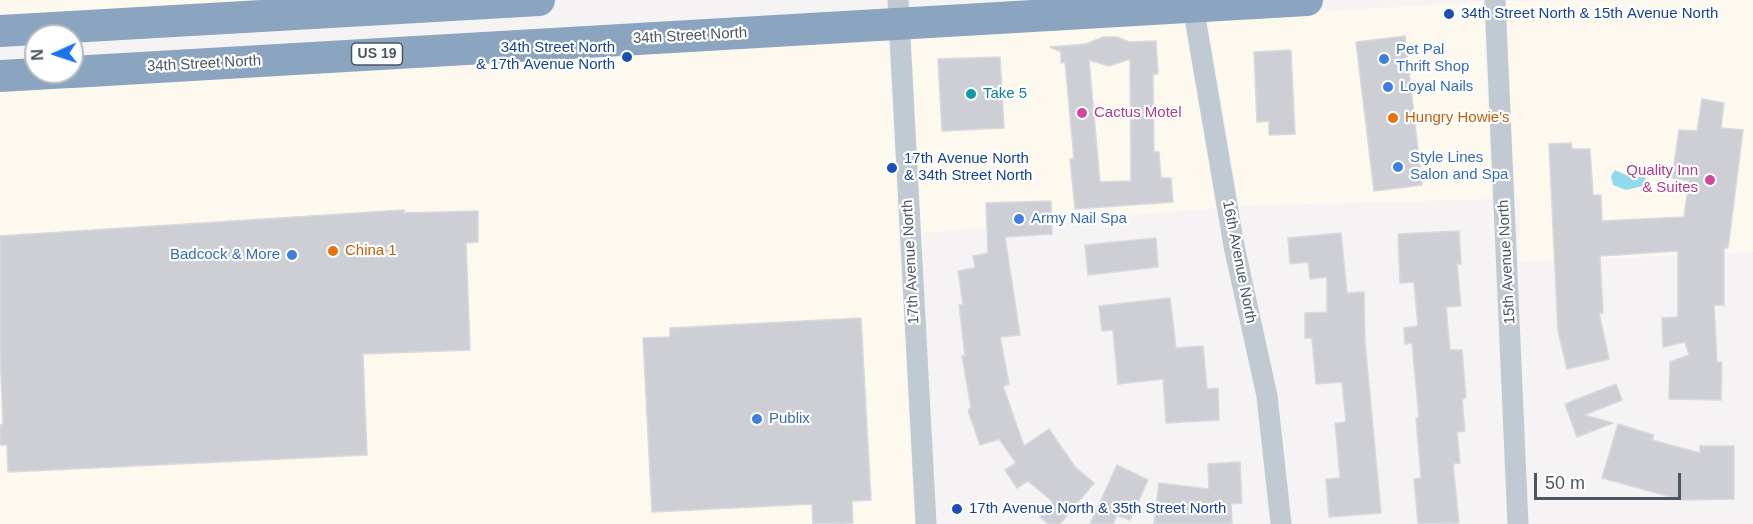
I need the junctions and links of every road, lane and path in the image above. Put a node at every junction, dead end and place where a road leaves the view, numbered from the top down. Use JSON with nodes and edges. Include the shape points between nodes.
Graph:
{"nodes":[{"id":1,"x":539,"y":0,"type":"edge"},
{"id":2,"x":1307,"y":0,"type":"edge"},
{"id":3,"x":1495,"y":0,"type":"edge"},
{"id":4,"x":1193,"y":3,"type":"edge"},
{"id":5,"x":898,"y":12,"type":"edge"},
{"id":6,"x":170,"y":21,"type":"junction"},
{"id":7,"x":0,"y":31,"type":"edge"},
{"id":8,"x":162,"y":67,"type":"junction"},
{"id":9,"x":84,"y":71,"type":"edge"},
{"id":10,"x":24,"y":75,"type":"edge"},
{"id":11,"x":0,"y":76,"type":"edge"},
{"id":12,"x":926,"y":524,"type":"edge"},
{"id":13,"x":1281,"y":524,"type":"edge"},
{"id":14,"x":1518,"y":524,"type":"edge"}],
"edges":[{"from":1,"to":6,"type":"highway"},
{"from":2,"to":4,"type":"highway","name":"34th Street North","number":"US 19"},
{"from":3,"to":14,"type":"street","name":"15th Avenue North"},
{"from":4,"to":5,"type":"highway","name":"34th Street North","number":"US 19"},
{"from":4,"to":13,"type":"street","name":"16th Avenue North","via":[[1234,246],[1267,396]]},
{"from":5,"to":8,"type":"highway","name":"34th Street North","number":"US 19"},
{"from":5,"to":12,"type":"street","name":"17th Avenue North"},
{"from":6,"to":7,"type":"highway"},
{"from":6,"to":8,"type":"highway"},
{"from":8,"to":9,"type":"highway","name":"34th Street North","number":"US 19"},
{"from":10,"to":11,"type":"highway","name":"34th Street North","number":"US 19"}]}
